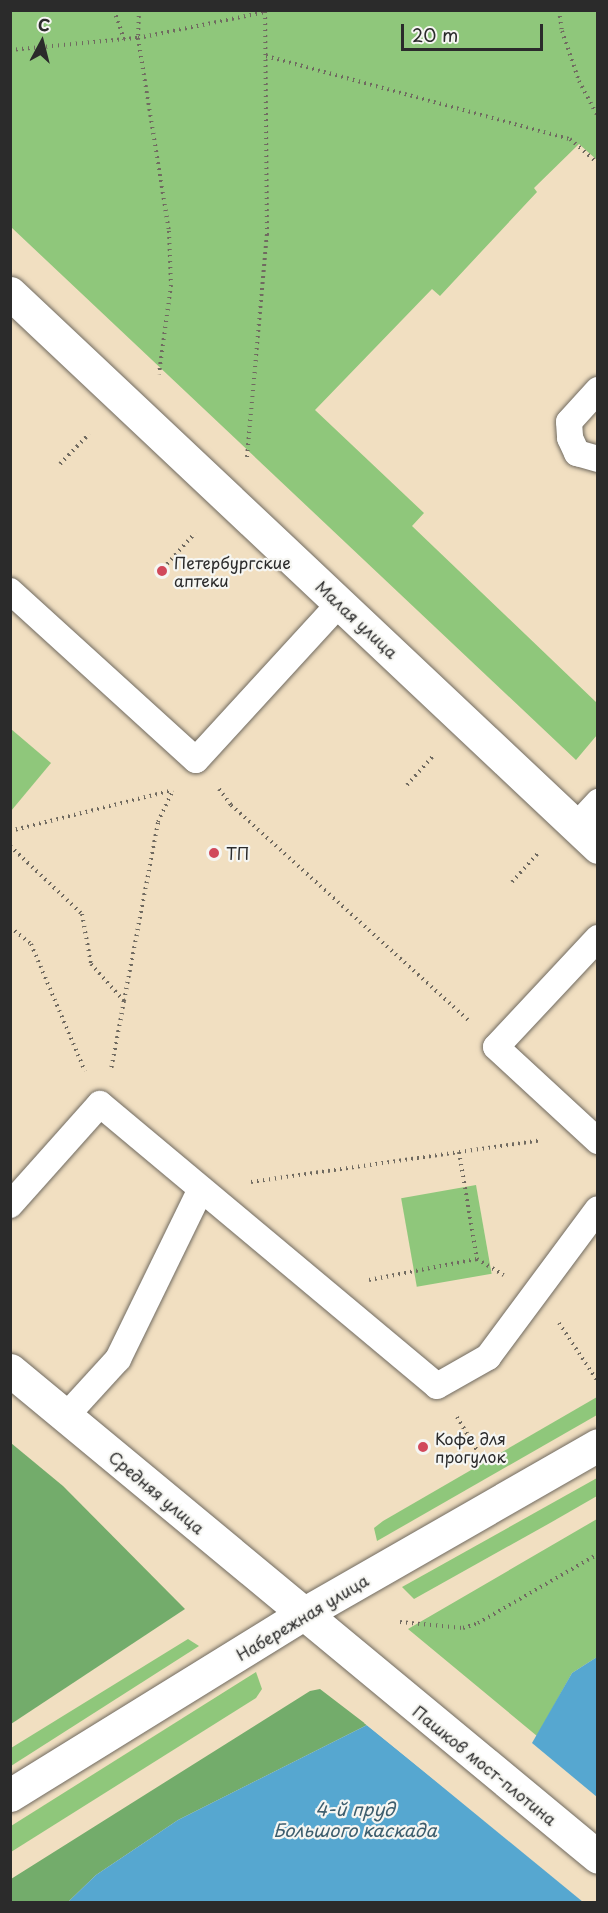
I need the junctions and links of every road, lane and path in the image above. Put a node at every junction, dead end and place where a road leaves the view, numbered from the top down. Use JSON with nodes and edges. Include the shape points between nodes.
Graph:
{"nodes":[{"id":1,"x":114,"y":10,"type":"edge"},
{"id":2,"x":139,"y":10,"type":"edge"},
{"id":3,"x":559,"y":10,"type":"edge"},
{"id":4,"x":265,"y":11,"type":"edge"},
{"id":5,"x":138,"y":38,"type":"junction"},
{"id":6,"x":124,"y":39,"type":"junction"},
{"id":7,"x":10,"y":50,"type":"edge"},
{"id":8,"x":266,"y":56,"type":"junction"},
{"id":9,"x":597,"y":116,"type":"edge"},
{"id":10,"x":597,"y":163,"type":"edge"},
{"id":11,"x":10,"y":293,"type":"edge"},
{"id":12,"x":159,"y":375,"type":"dead end"},
{"id":13,"x":597,"y":390,"type":"edge"},
{"id":14,"x":89,"y":434,"type":"dead end"},
{"id":15,"x":247,"y":456,"type":"dead end"},
{"id":16,"x":597,"y":459,"type":"edge"},
{"id":17,"x":60,"y":464,"type":"dead end"},
{"id":18,"x":195,"y":534,"type":"dead end"},
{"id":19,"x":167,"y":564,"type":"dead end"},
{"id":20,"x":10,"y":591,"type":"edge"},
{"id":21,"x":340,"y":603,"type":"junction"},
{"id":22,"x":434,"y":755,"type":"dead end"},
{"id":23,"x":196,"y":760,"type":"junction"},
{"id":24,"x":407,"y":785,"type":"dead end"},
{"id":25,"x":174,"y":790,"type":"junction"},
{"id":26,"x":597,"y":802,"type":"edge"},
{"id":27,"x":10,"y":831,"type":"edge"},
{"id":28,"x":587,"y":837,"type":"edge"},
{"id":29,"x":10,"y":846,"type":"edge"},
{"id":30,"x":538,"y":853,"type":"dead end"},
{"id":31,"x":512,"y":882,"type":"dead end"},
{"id":32,"x":10,"y":927,"type":"edge"},
{"id":33,"x":597,"y":938,"type":"edge"},
{"id":34,"x":124,"y":1001,"type":"junction"},
{"id":35,"x":496,"y":1047,"type":"junction"},
{"id":36,"x":100,"y":1104,"type":"junction"},
{"id":37,"x":591,"y":1127,"type":"edge"},
{"id":38,"x":459,"y":1152,"type":"junction"},
{"id":39,"x":201,"y":1189,"type":"junction"},
{"id":40,"x":10,"y":1205,"type":"edge"},
{"id":41,"x":597,"y":1209,"type":"edge"},
{"id":42,"x":477,"y":1259,"type":"junction"},
{"id":43,"x":321,"y":1289,"type":"junction"},
{"id":44,"x":534,"y":1294,"type":"junction"},
{"id":45,"x":10,"y":1370,"type":"edge"},
{"id":46,"x":597,"y":1382,"type":"edge"},
{"id":47,"x":66,"y":1416,"type":"junction"},
{"id":48,"x":597,"y":1444,"type":"edge"},
{"id":49,"x":597,"y":1554,"type":"edge"},
{"id":50,"x":303,"y":1614,"type":"junction"},
{"id":51,"x":400,"y":1622,"type":"dead end"},
{"id":52,"x":373,"y":1673,"type":"joint"},
{"id":53,"x":10,"y":1795,"type":"edge"},
{"id":54,"x":597,"y":1857,"type":"edge"}],
"edges":[{"from":1,"to":6,"type":"path"},
{"from":2,"to":5,"type":"path"},
{"from":3,"to":9,"type":"path","via":[[579,81]]},
{"from":4,"to":5,"type":"path"},
{"from":4,"to":8,"type":"path"},
{"from":5,"to":6,"type":"path"},
{"from":5,"to":12,"type":"path","via":[[169,231],[171,285]]},
{"from":6,"to":7,"type":"path"},
{"from":8,"to":10,"type":"path","via":[[570,139]]},
{"from":8,"to":15,"type":"path","via":[[267,235]]},
{"from":11,"to":21,"type":"street","name":"Малая улица"},
{"from":13,"to":16,"type":"lane","via":[[570,422],[570,438],[578,453]]},
{"from":14,"to":17,"type":"path"},
{"from":18,"to":19,"type":"path"},
{"from":20,"to":23,"type":"lane"},
{"from":21,"to":23,"type":"lane"},
{"from":21,"to":28,"type":"street","name":"Малая улица"},
{"from":22,"to":24,"type":"path"},
{"from":23,"to":25,"type":"path"},
{"from":23,"to":35,"type":"path","via":[[231,805]]},
{"from":25,"to":27,"type":"path"},
{"from":25,"to":34,"type":"path","via":[[158,822]]},
{"from":26,"to":28,"type":"lane"},
{"from":29,"to":34,"type":"path","via":[[82,914],[91,964]]},
{"from":30,"to":31,"type":"path"},
{"from":32,"to":36,"type":"path","via":[[31,944]]},
{"from":33,"to":35,"type":"lane"},
{"from":34,"to":36,"type":"path","via":[[109,1079]]},
{"from":35,"to":37,"type":"lane"},
{"from":36,"to":39,"type":"lane"},
{"from":36,"to":40,"type":"lane"},
{"from":37,"to":38,"type":"path"},
{"from":38,"to":39,"type":"path"},
{"from":38,"to":42,"type":"path"},
{"from":39,"to":43,"type":"lane"},
{"from":39,"to":47,"type":"lane","via":[[118,1359]]},
{"from":41,"to":44,"type":"lane"},
{"from":42,"to":43,"type":"path"},
{"from":42,"to":44,"type":"path"},
{"from":43,"to":44,"type":"lane","via":[[437,1386],[488,1357]]},
{"from":44,"to":46,"type":"path","via":[[567,1333]]},
{"from":45,"to":47,"type":"street","name":"Средняя улица"},
{"from":47,"to":50,"type":"street","name":"Средняя улица"},
{"from":48,"to":50,"type":"street","name":"Набережная улица"},
{"from":49,"to":51,"type":"path","via":[[478,1623],[463,1628]]},
{"from":50,"to":52,"type":"street","name":"Средняя улица"},
{"from":50,"to":53,"type":"street","name":"Набережная улица"},
{"from":52,"to":54,"type":"street","name":"Пашков мост-плотина"}]}
